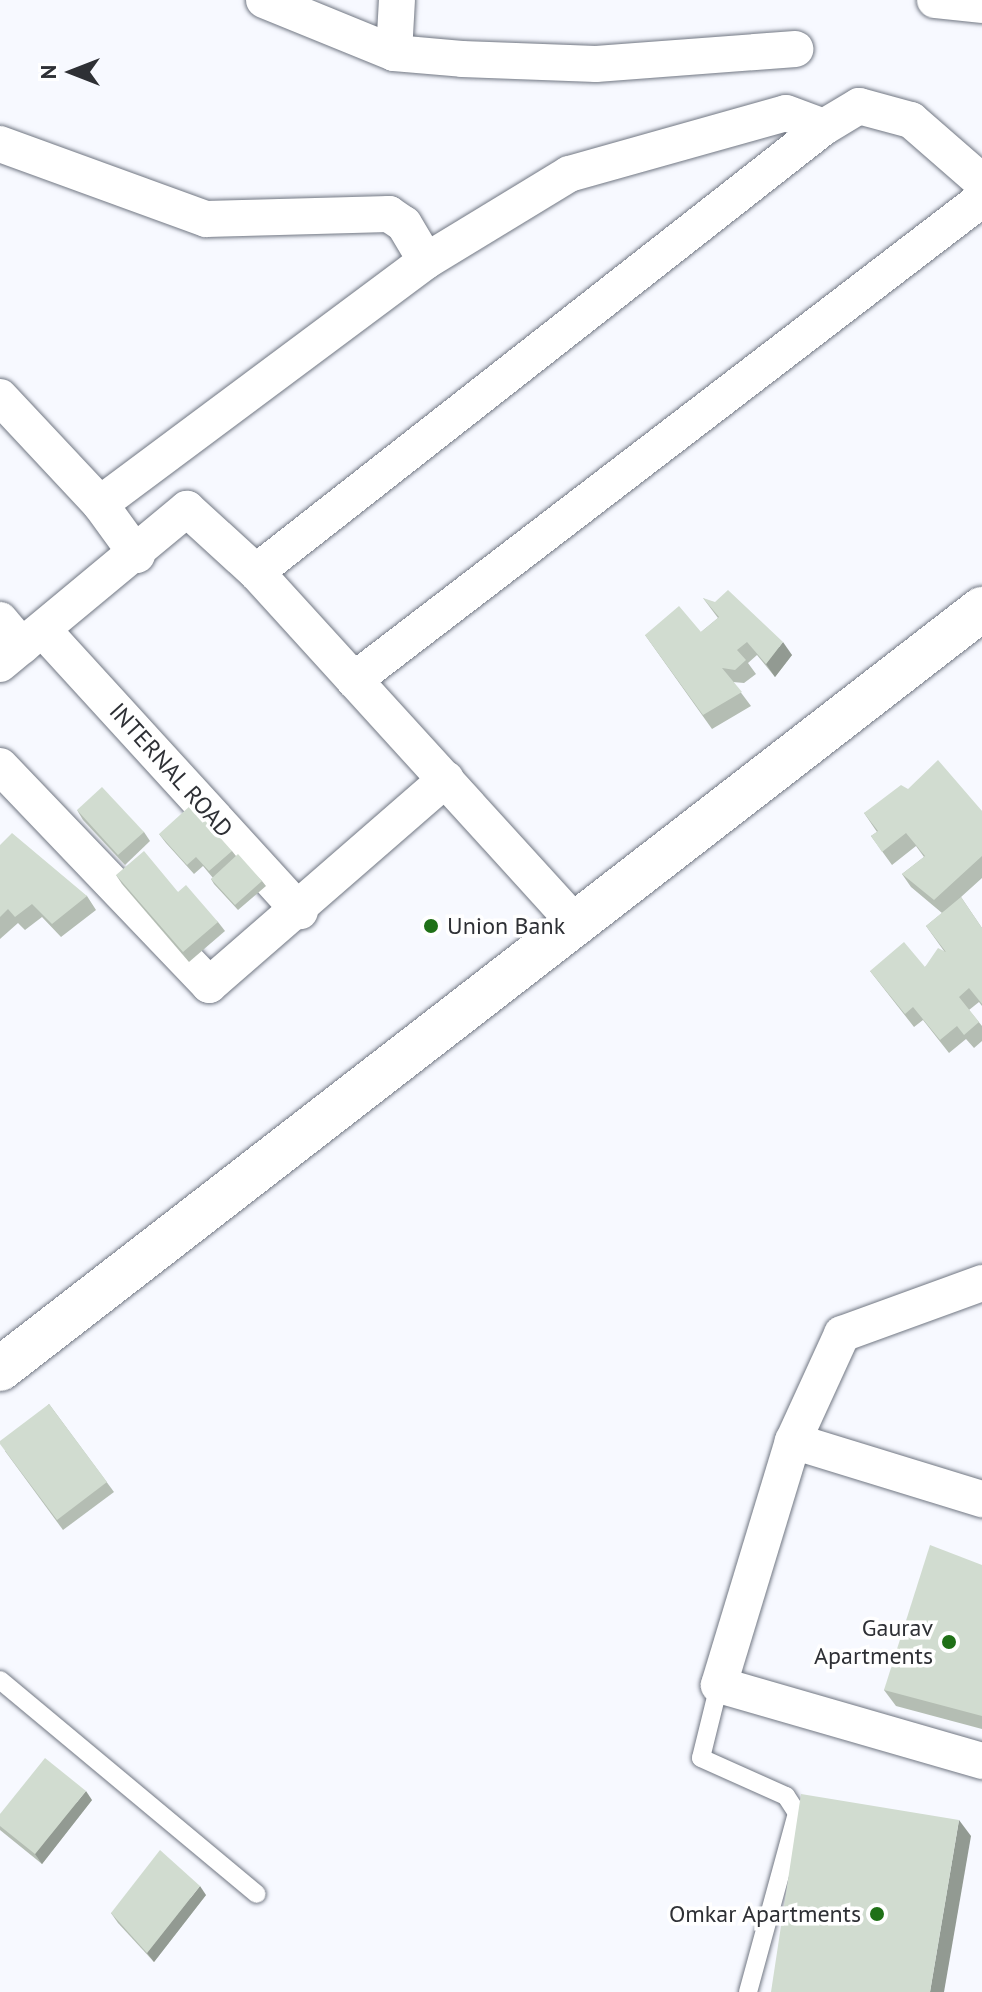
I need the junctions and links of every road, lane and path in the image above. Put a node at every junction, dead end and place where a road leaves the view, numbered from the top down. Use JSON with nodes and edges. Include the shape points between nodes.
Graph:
{"nodes":[{"id":1,"x":264,"y":0,"type":"edge"},
{"id":2,"x":397,"y":0,"type":"edge"},
{"id":3,"x":935,"y":0,"type":"edge"},
{"id":4,"x":982,"y":5,"type":"edge"},
{"id":5,"x":795,"y":49,"type":"dead end"},
{"id":6,"x":394,"y":53,"type":"junction"},
{"id":7,"x":824,"y":127,"type":"junction"},
{"id":8,"x":0,"y":144,"type":"edge"},
{"id":9,"x":982,"y":182,"type":"edge"},
{"id":10,"x":982,"y":199,"type":"edge"},
{"id":11,"x":426,"y":261,"type":"junction"},
{"id":12,"x":0,"y":397,"type":"edge"},
{"id":13,"x":100,"y":504,"type":"junction"},
{"id":14,"x":137,"y":555,"type":"junction"},
{"id":15,"x":256,"y":572,"type":"junction"},
{"id":16,"x":982,"y":609,"type":"edge"},
{"id":17,"x":16,"y":640,"type":"edge"},
{"id":18,"x":354,"y":680,"type":"junction"},
{"id":19,"x":0,"y":766,"type":"edge"},
{"id":20,"x":446,"y":779,"type":"junction"},
{"id":21,"x":300,"y":911,"type":"junction"},
{"id":22,"x":576,"y":924,"type":"junction"},
{"id":23,"x":982,"y":1283,"type":"edge"},
{"id":24,"x":0,"y":1369,"type":"edge"},
{"id":25,"x":793,"y":1441,"type":"junction"},
{"id":26,"x":982,"y":1499,"type":"edge"},
{"id":27,"x":0,"y":1680,"type":"edge"},
{"id":28,"x":719,"y":1685,"type":"junction"},
{"id":29,"x":982,"y":1761,"type":"edge"},
{"id":30,"x":257,"y":1894,"type":"dead end"},
{"id":31,"x":748,"y":1992,"type":"edge"}],
"edges":[{"from":1,"to":6,"type":"street"},
{"from":2,"to":6,"type":"street"},
{"from":3,"to":4,"type":"street"},
{"from":5,"to":6,"type":"street","via":[[596,64]]},
{"from":7,"to":9,"type":"street","via":[[859,106],[911,120]]},
{"from":7,"to":11,"type":"street","via":[[786,113],[569,174]]},
{"from":7,"to":15,"type":"street"},
{"from":8,"to":11,"type":"street","via":[[206,219],[389,214],[404,224]]},
{"from":10,"to":18,"type":"street"},
{"from":11,"to":13,"type":"street"},
{"from":12,"to":13,"type":"street"},
{"from":13,"to":14,"type":"street"},
{"from":14,"to":15,"type":"street","via":[[187,509]]},
{"from":14,"to":17,"type":"street"},
{"from":15,"to":18,"type":"street"},
{"from":16,"to":22,"type":"street"},
{"from":17,"to":21,"type":"street","name":"INTERNAL ROAD"},
{"from":18,"to":20,"type":"street"},
{"from":19,"to":21,"type":"street","via":[[199,981],[218,984]]},
{"from":20,"to":21,"type":"street"},
{"from":20,"to":22,"type":"street"},
{"from":22,"to":24,"type":"street"},
{"from":23,"to":25,"type":"street","via":[[842,1334]]},
{"from":25,"to":26,"type":"street"},
{"from":25,"to":28,"type":"street"},
{"from":27,"to":30,"type":"lane"},
{"from":28,"to":29,"type":"street"},
{"from":28,"to":31,"type":"lane","via":[[701,1758],[786,1796],[797,1813]]}]}
